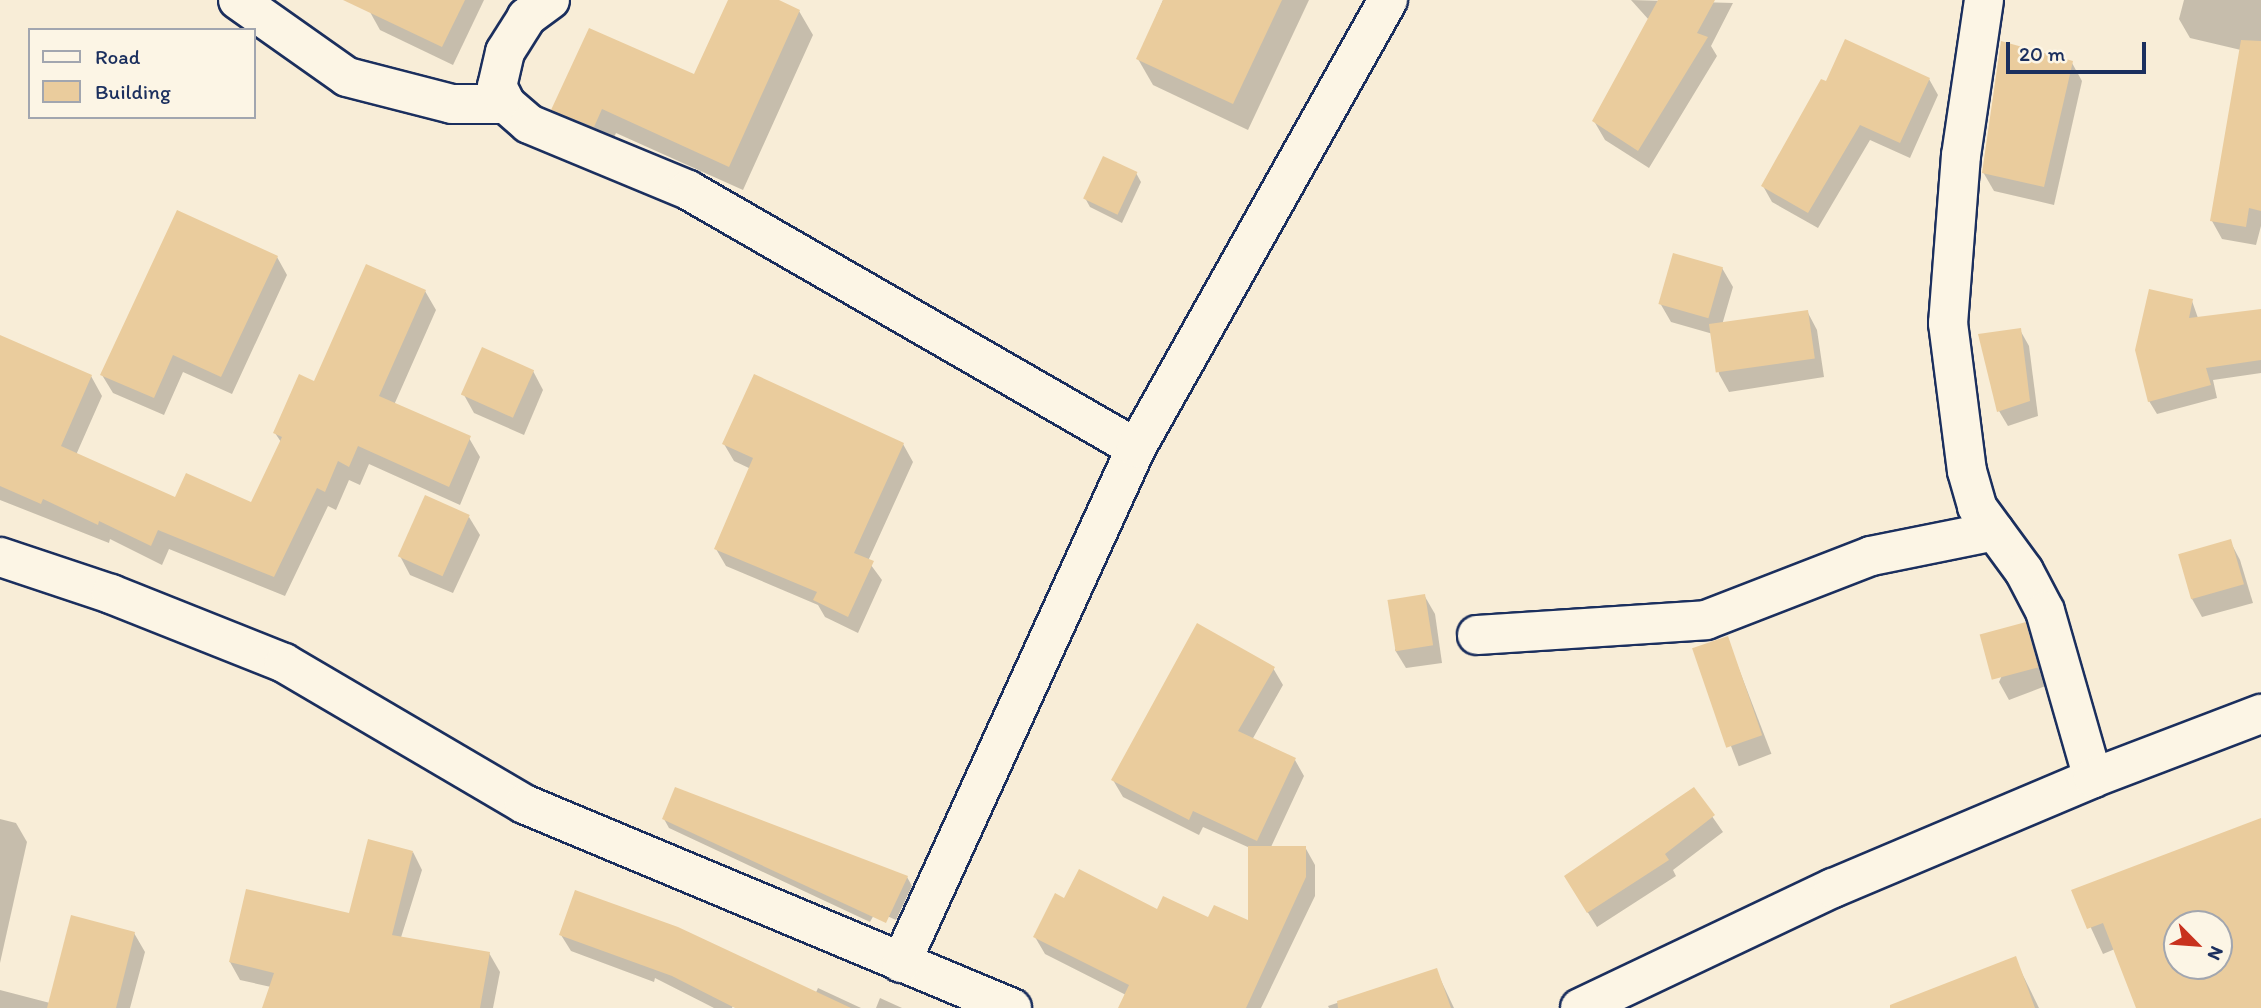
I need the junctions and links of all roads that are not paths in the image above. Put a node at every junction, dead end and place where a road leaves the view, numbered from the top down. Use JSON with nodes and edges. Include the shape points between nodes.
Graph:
{"nodes":[{"id":1,"x":238,"y":0,"type":"edge"},
{"id":2,"x":550,"y":0,"type":"edge"},
{"id":3,"x":1984,"y":0,"type":"edge"},
{"id":4,"x":1380,"y":6,"type":"edge"},
{"id":5,"x":506,"y":104,"type":"junction"},
{"id":6,"x":1136,"y":448,"type":"junction"},
{"id":7,"x":1996,"y":531,"type":"junction"},
{"id":8,"x":0,"y":557,"type":"edge"},
{"id":9,"x":1477,"y":635,"type":"dead end"},
{"id":10,"x":2261,"y":714,"type":"edge"},
{"id":11,"x":2093,"y":778,"type":"junction"},
{"id":12,"x":901,"y":963,"type":"junction"},
{"id":13,"x":1012,"y":1008,"type":"edge"},
{"id":14,"x":1580,"y":1008,"type":"edge"}],
"edges":[{"from":1,"to":5,"type":"street","via":[[347,77],[452,104]]},
{"from":2,"to":5,"type":"street","via":[[527,17],[505,52],[497,86]]},
{"from":3,"to":7,"type":"street","via":[[1961,155],[1948,323],[1967,471],[1977,507]]},
{"from":4,"to":6,"type":"street"},
{"from":5,"to":6,"type":"street","via":[[529,124],[688,190]]},
{"from":6,"to":12,"type":"street"},
{"from":7,"to":9,"type":"street","via":[[1871,556],[1706,620]]},
{"from":7,"to":11,"type":"street","via":[[2045,611]]},
{"from":8,"to":12,"type":"street","via":[[111,594],[284,663],[524,804]]},
{"from":10,"to":11,"type":"street"},
{"from":11,"to":14,"type":"street","via":[[1833,888]]},
{"from":12,"to":13,"type":"street"}]}
